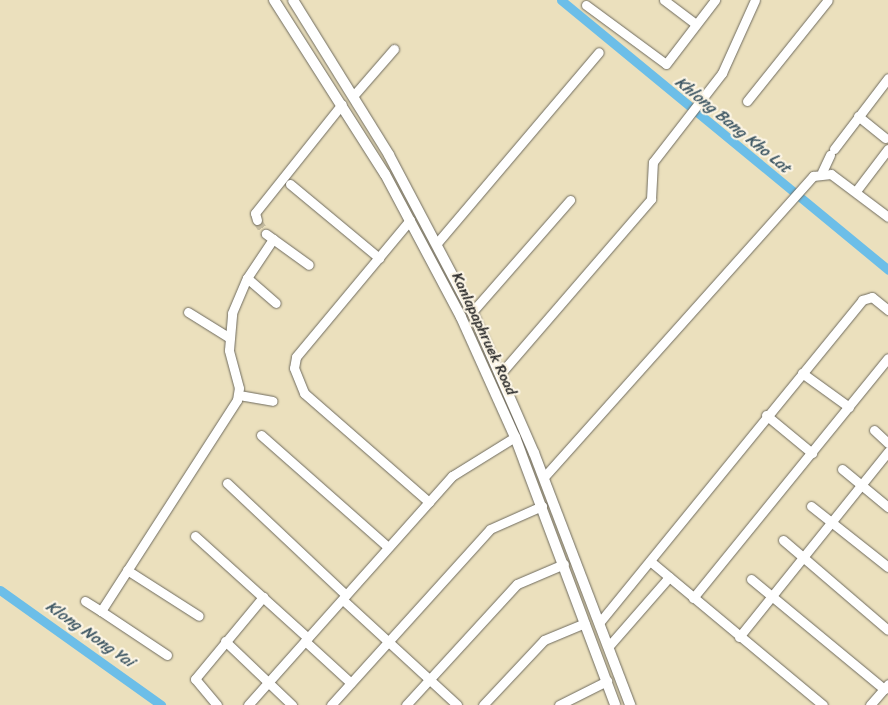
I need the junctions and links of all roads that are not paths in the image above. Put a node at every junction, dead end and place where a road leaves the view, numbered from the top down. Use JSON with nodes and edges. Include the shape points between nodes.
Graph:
{"nodes":[{"id":1,"x":274,"y":0,"type":"edge"},
{"id":2,"x":293,"y":0,"type":"edge"},
{"id":3,"x":664,"y":0,"type":"edge"},
{"id":4,"x":714,"y":0,"type":"edge"},
{"id":5,"x":828,"y":0,"type":"edge"},
{"id":6,"x":750,"y":2,"type":"edge"},
{"id":7,"x":586,"y":5,"type":"dead end"},
{"id":8,"x":696,"y":24,"type":"junction"},
{"id":9,"x":394,"y":49,"type":"dead end"},
{"id":10,"x":599,"y":52,"type":"dead end"},
{"id":11,"x":887,"y":81,"type":"edge"},
{"id":12,"x":354,"y":95,"type":"junction"},
{"id":13,"x":747,"y":101,"type":"dead end"},
{"id":14,"x":342,"y":104,"type":"junction"},
{"id":15,"x":858,"y":116,"type":"junction"},
{"id":16,"x":885,"y":138,"type":"dead end"},
{"id":17,"x":888,"y":149,"type":"edge"},
{"id":18,"x":822,"y":172,"type":"junction"},
{"id":19,"x":290,"y":184,"type":"dead end"},
{"id":20,"x":856,"y":191,"type":"junction"},
{"id":21,"x":570,"y":200,"type":"dead end"},
{"id":22,"x":888,"y":217,"type":"edge"},
{"id":23,"x":257,"y":220,"type":"dead end"},
{"id":24,"x":410,"y":220,"type":"junction"},
{"id":25,"x":437,"y":243,"type":"junction"},
{"id":26,"x":379,"y":258,"type":"junction"},
{"id":27,"x":310,"y":265,"type":"dead end"},
{"id":28,"x":247,"y":278,"type":"junction"},
{"id":29,"x":276,"y":303,"type":"dead end"},
{"id":30,"x":888,"y":310,"type":"edge"},
{"id":31,"x":188,"y":312,"type":"dead end"},
{"id":32,"x":472,"y":312,"type":"junction"},
{"id":33,"x":230,"y":338,"type":"junction"},
{"id":34,"x":888,"y":358,"type":"edge"},
{"id":35,"x":501,"y":373,"type":"junction"},
{"id":36,"x":802,"y":373,"type":"junction"},
{"id":37,"x":239,"y":395,"type":"junction"},
{"id":38,"x":272,"y":401,"type":"dead end"},
{"id":39,"x":848,"y":407,"type":"junction"},
{"id":40,"x":766,"y":414,"type":"junction"},
{"id":41,"x":874,"y":430,"type":"dead end"},
{"id":42,"x":261,"y":435,"type":"dead end"},
{"id":43,"x":515,"y":437,"type":"junction"},
{"id":44,"x":888,"y":443,"type":"edge"},
{"id":45,"x":888,"y":452,"type":"edge"},
{"id":46,"x":812,"y":453,"type":"junction"},
{"id":47,"x":842,"y":469,"type":"dead end"},
{"id":48,"x":544,"y":477,"type":"junction"},
{"id":49,"x":227,"y":483,"type":"dead end"},
{"id":50,"x":861,"y":485,"type":"junction"},
{"id":51,"x":429,"y":502,"type":"junction"},
{"id":52,"x":542,"y":506,"type":"junction"},
{"id":53,"x":811,"y":506,"type":"dead end"},
{"id":54,"x":888,"y":506,"type":"edge"},
{"id":55,"x":831,"y":522,"type":"junction"},
{"id":56,"x":195,"y":536,"type":"dead end"},
{"id":57,"x":783,"y":540,"type":"dead end"},
{"id":58,"x":388,"y":547,"type":"junction"},
{"id":59,"x":803,"y":557,"type":"junction"},
{"id":60,"x":650,"y":561,"type":"junction"},
{"id":61,"x":564,"y":564,"type":"junction"},
{"id":62,"x":888,"y":567,"type":"edge"},
{"id":63,"x":127,"y":570,"type":"junction"},
{"id":64,"x":669,"y":577,"type":"junction"},
{"id":65,"x":751,"y":579,"type":"dead end"},
{"id":66,"x":772,"y":595,"type":"junction"},
{"id":67,"x":262,"y":597,"type":"junction"},
{"id":68,"x":344,"y":597,"type":"junction"},
{"id":69,"x":693,"y":598,"type":"junction"},
{"id":70,"x":85,"y":601,"type":"dead end"},
{"id":71,"x":101,"y":611,"type":"junction"},
{"id":72,"x":199,"y":616,"type":"dead end"},
{"id":73,"x":585,"y":623,"type":"junction"},
{"id":74,"x":599,"y":623,"type":"junction"},
{"id":75,"x":888,"y":630,"type":"edge"},
{"id":76,"x":738,"y":636,"type":"junction"},
{"id":77,"x":306,"y":639,"type":"junction"},
{"id":78,"x":224,"y":641,"type":"junction"},
{"id":79,"x":387,"y":642,"type":"junction"},
{"id":80,"x":608,"y":647,"type":"junction"},
{"id":81,"x":167,"y":656,"type":"dead end"},
{"id":82,"x":428,"y":679,"type":"junction"},
{"id":83,"x":606,"y":681,"type":"junction"},
{"id":84,"x":268,"y":682,"type":"junction"},
{"id":85,"x":351,"y":683,"type":"junction"},
{"id":86,"x":886,"y":686,"type":"edge"},
{"id":87,"x":217,"y":705,"type":"edge"},
{"id":88,"x":248,"y":705,"type":"edge"},
{"id":89,"x":292,"y":705,"type":"edge"},
{"id":90,"x":331,"y":705,"type":"edge"},
{"id":91,"x":406,"y":705,"type":"edge"},
{"id":92,"x":457,"y":705,"type":"edge"},
{"id":93,"x":483,"y":705,"type":"edge"},
{"id":94,"x":560,"y":705,"type":"edge"},
{"id":95,"x":615,"y":705,"type":"edge"},
{"id":96,"x":630,"y":705,"type":"edge"},
{"id":97,"x":822,"y":705,"type":"edge"},
{"id":98,"x":870,"y":705,"type":"edge"}],
"edges":[{"from":1,"to":14,"type":"main road","name":"Kanlapaphruek Road"},
{"from":2,"to":12,"type":"main road","name":"Kanlapaphruek Road"},
{"from":3,"to":8,"type":"street"},
{"from":4,"to":8,"type":"street"},
{"from":5,"to":13,"type":"street"},
{"from":6,"to":35,"type":"street","via":[[722,73],[653,162],[651,199]]},
{"from":7,"to":8,"type":"street","via":[[666,64]]},
{"from":9,"to":12,"type":"street"},
{"from":10,"to":25,"type":"street"},
{"from":11,"to":15,"type":"street"},
{"from":12,"to":25,"type":"main road","name":"Kanlapaphruek Road"},
{"from":14,"to":23,"type":"street","via":[[255,213]]},
{"from":14,"to":24,"type":"main road","name":"Kanlapaphruek Road"},
{"from":15,"to":16,"type":"street"},
{"from":15,"to":18,"type":"street"},
{"from":17,"to":20,"type":"street"},
{"from":18,"to":20,"type":"street"},
{"from":18,"to":48,"type":"street","via":[[790,200]]},
{"from":19,"to":26,"type":"street"},
{"from":20,"to":22,"type":"street"},
{"from":21,"to":32,"type":"street"},
{"from":24,"to":26,"type":"street"},
{"from":24,"to":43,"type":"main road","name":"Kanlapaphruek Road","via":[[469,333]]},
{"from":25,"to":32,"type":"main road","name":"Kanlapaphruek Road"},
{"from":26,"to":51,"type":"street","via":[[296,358],[294,368],[304,393]]},
{"from":27,"to":28,"type":"street","via":[[269,237]]},
{"from":28,"to":29,"type":"street"},
{"from":28,"to":33,"type":"street","via":[[232,313]]},
{"from":30,"to":36,"type":"street","via":[[872,297],[865,298]]},
{"from":31,"to":33,"type":"street"},
{"from":32,"to":35,"type":"main road","name":"Kanlapaphruek Road"},
{"from":33,"to":37,"type":"street"},
{"from":34,"to":39,"type":"street"},
{"from":35,"to":48,"type":"main road","name":"Kanlapaphruek Road"},
{"from":36,"to":39,"type":"street"},
{"from":36,"to":40,"type":"street"},
{"from":37,"to":38,"type":"street"},
{"from":37,"to":63,"type":"street"},
{"from":39,"to":46,"type":"street"},
{"from":40,"to":46,"type":"street"},
{"from":40,"to":60,"type":"street"},
{"from":41,"to":44,"type":"street"},
{"from":42,"to":58,"type":"street"},
{"from":43,"to":51,"type":"street","via":[[456,472]]},
{"from":43,"to":52,"type":"main road","name":"Kanlapaphruek Road"},
{"from":45,"to":50,"type":"street"},
{"from":46,"to":69,"type":"street"},
{"from":47,"to":50,"type":"street"},
{"from":48,"to":74,"type":"main road","name":"Kanlapaphruek Road"},
{"from":49,"to":68,"type":"street"},
{"from":50,"to":54,"type":"street"},
{"from":50,"to":55,"type":"street"},
{"from":51,"to":58,"type":"street"},
{"from":52,"to":61,"type":"main road","name":"Kanlapaphruek Road"},
{"from":52,"to":79,"type":"street","via":[[490,529]]},
{"from":53,"to":55,"type":"street"},
{"from":55,"to":59,"type":"street"},
{"from":55,"to":62,"type":"street"},
{"from":56,"to":67,"type":"street"},
{"from":57,"to":59,"type":"street"},
{"from":58,"to":68,"type":"street"},
{"from":59,"to":66,"type":"street"},
{"from":59,"to":75,"type":"street"},
{"from":60,"to":64,"type":"street"},
{"from":60,"to":74,"type":"street"},
{"from":61,"to":73,"type":"main road","name":"Kanlapaphruek Road"},
{"from":61,"to":82,"type":"street","via":[[516,584]]},
{"from":63,"to":71,"type":"street"},
{"from":63,"to":72,"type":"street"},
{"from":64,"to":69,"type":"street"},
{"from":64,"to":80,"type":"street"},
{"from":65,"to":66,"type":"street"},
{"from":66,"to":76,"type":"street"},
{"from":66,"to":86,"type":"street"},
{"from":67,"to":77,"type":"street"},
{"from":67,"to":78,"type":"street"},
{"from":68,"to":77,"type":"street"},
{"from":68,"to":79,"type":"street"},
{"from":69,"to":76,"type":"street"},
{"from":70,"to":71,"type":"street"},
{"from":71,"to":81,"type":"street"},
{"from":73,"to":83,"type":"main road","name":"Kanlapaphruek Road"},
{"from":73,"to":93,"type":"street","via":[[544,640]]},
{"from":74,"to":80,"type":"main road","name":"Kanlapaphruek Road"},
{"from":76,"to":97,"type":"street"},
{"from":77,"to":84,"type":"street"},
{"from":77,"to":85,"type":"street"},
{"from":78,"to":84,"type":"street"},
{"from":78,"to":87,"type":"street","via":[[195,680]]},
{"from":79,"to":82,"type":"street"},
{"from":79,"to":85,"type":"street"},
{"from":80,"to":96,"type":"main road","name":"Kanlapaphruek Road"},
{"from":82,"to":91,"type":"street"},
{"from":82,"to":92,"type":"street"},
{"from":83,"to":94,"type":"street"},
{"from":83,"to":95,"type":"main road","name":"Kanlapaphruek Road"},
{"from":84,"to":88,"type":"street"},
{"from":84,"to":89,"type":"street"},
{"from":85,"to":90,"type":"street"},
{"from":86,"to":98,"type":"street"}]}
